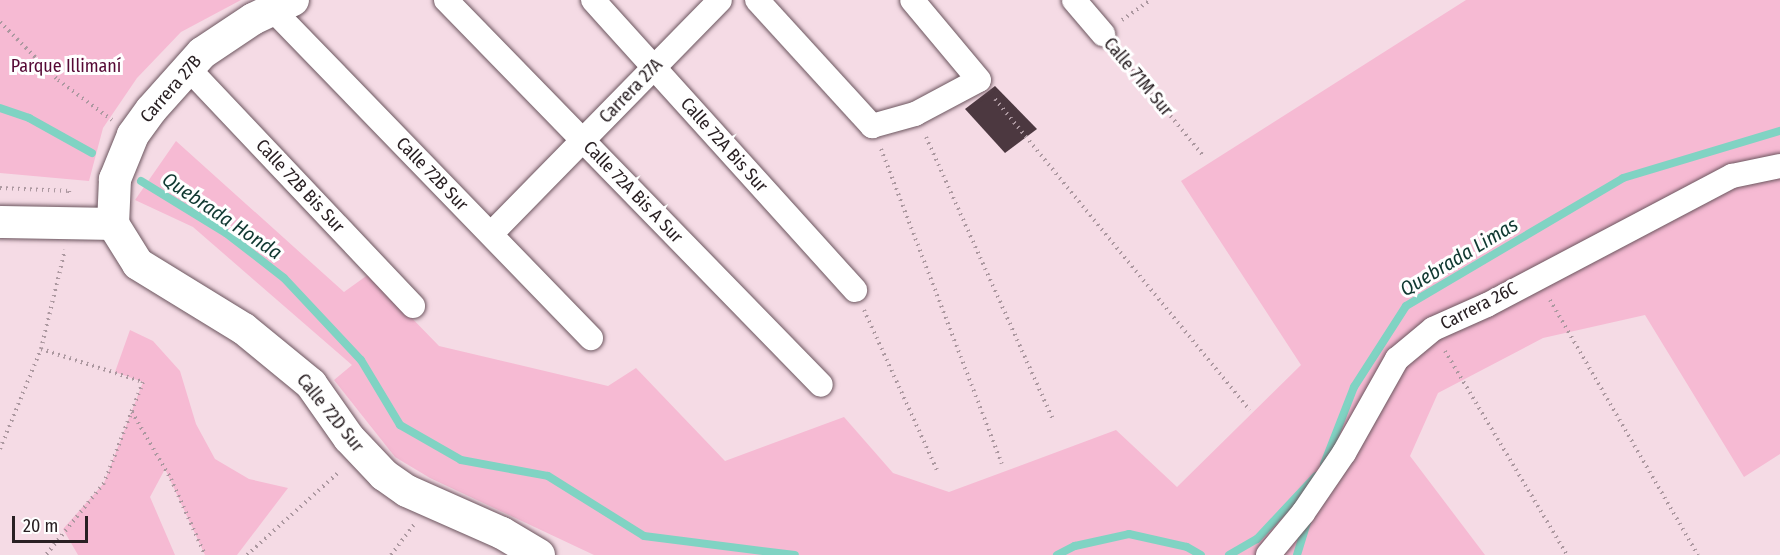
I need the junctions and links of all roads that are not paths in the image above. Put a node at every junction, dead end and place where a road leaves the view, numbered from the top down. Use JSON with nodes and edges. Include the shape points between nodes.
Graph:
{"nodes":[{"id":1,"x":446,"y":0,"type":"edge"},
{"id":2,"x":593,"y":0,"type":"edge"},
{"id":3,"x":720,"y":0,"type":"edge"},
{"id":4,"x":758,"y":0,"type":"edge"},
{"id":5,"x":912,"y":0,"type":"edge"},
{"id":6,"x":1074,"y":0,"type":"edge"},
{"id":7,"x":283,"y":5,"type":"edge"},
{"id":8,"x":1102,"y":34,"type":"road end"},
{"id":9,"x":188,"y":67,"type":"junction"},
{"id":10,"x":654,"y":67,"type":"junction"},
{"id":11,"x":583,"y":141,"type":"junction"},
{"id":12,"x":1780,"y":166,"type":"edge"},
{"id":13,"x":0,"y":222,"type":"edge"},
{"id":14,"x":113,"y":224,"type":"junction"},
{"id":15,"x":491,"y":234,"type":"junction"},
{"id":16,"x":855,"y":290,"type":"road end"},
{"id":17,"x":413,"y":306,"type":"dead end"},
{"id":18,"x":591,"y":338,"type":"dead end"},
{"id":19,"x":821,"y":385,"type":"dead end"},
{"id":20,"x":1275,"y":547,"type":"edge"},
{"id":21,"x":538,"y":555,"type":"edge"}],
"edges":[{"from":1,"to":11,"type":"street","name":"Calle 72A Bis A Sur"},
{"from":2,"to":10,"type":"street","name":"Calle 72A Bis Sur"},
{"from":3,"to":10,"type":"street","name":"Carrera 27A"},
{"from":4,"to":5,"type":"street","via":[[872,126],[915,114],[979,80]]},
{"from":6,"to":8,"type":"street","name":"Calle 71M Sur"},
{"from":7,"to":9,"type":"street","name":"Carrera 27B","via":[[225,36]]},
{"from":7,"to":15,"type":"street","name":"Calle 72B Sur"},
{"from":9,"to":14,"type":"street","name":"Carrera 27B","via":[[133,135],[115,179]]},
{"from":9,"to":17,"type":"street","name":"Calle 72B Bis Sur"},
{"from":10,"to":11,"type":"street","name":"Carrera 27A"},
{"from":10,"to":16,"type":"street","name":"Calle 72A Bis Sur"},
{"from":11,"to":15,"type":"street","name":"Carrera 27A"},
{"from":11,"to":19,"type":"street","name":"Calle 72A Bis A Sur"},
{"from":12,"to":20,"type":"street","name":"Carrera 26C","via":[[1732,176],[1487,305],[1433,329],[1397,359],[1350,444]]},
{"from":13,"to":14,"type":"street"},
{"from":14,"to":21,"type":"street","name":"Calle 72D Sur","via":[[138,264],[244,329],[303,378],[361,452],[399,486],[502,533]]},
{"from":15,"to":18,"type":"street","name":"Calle 72B Sur"}]}
